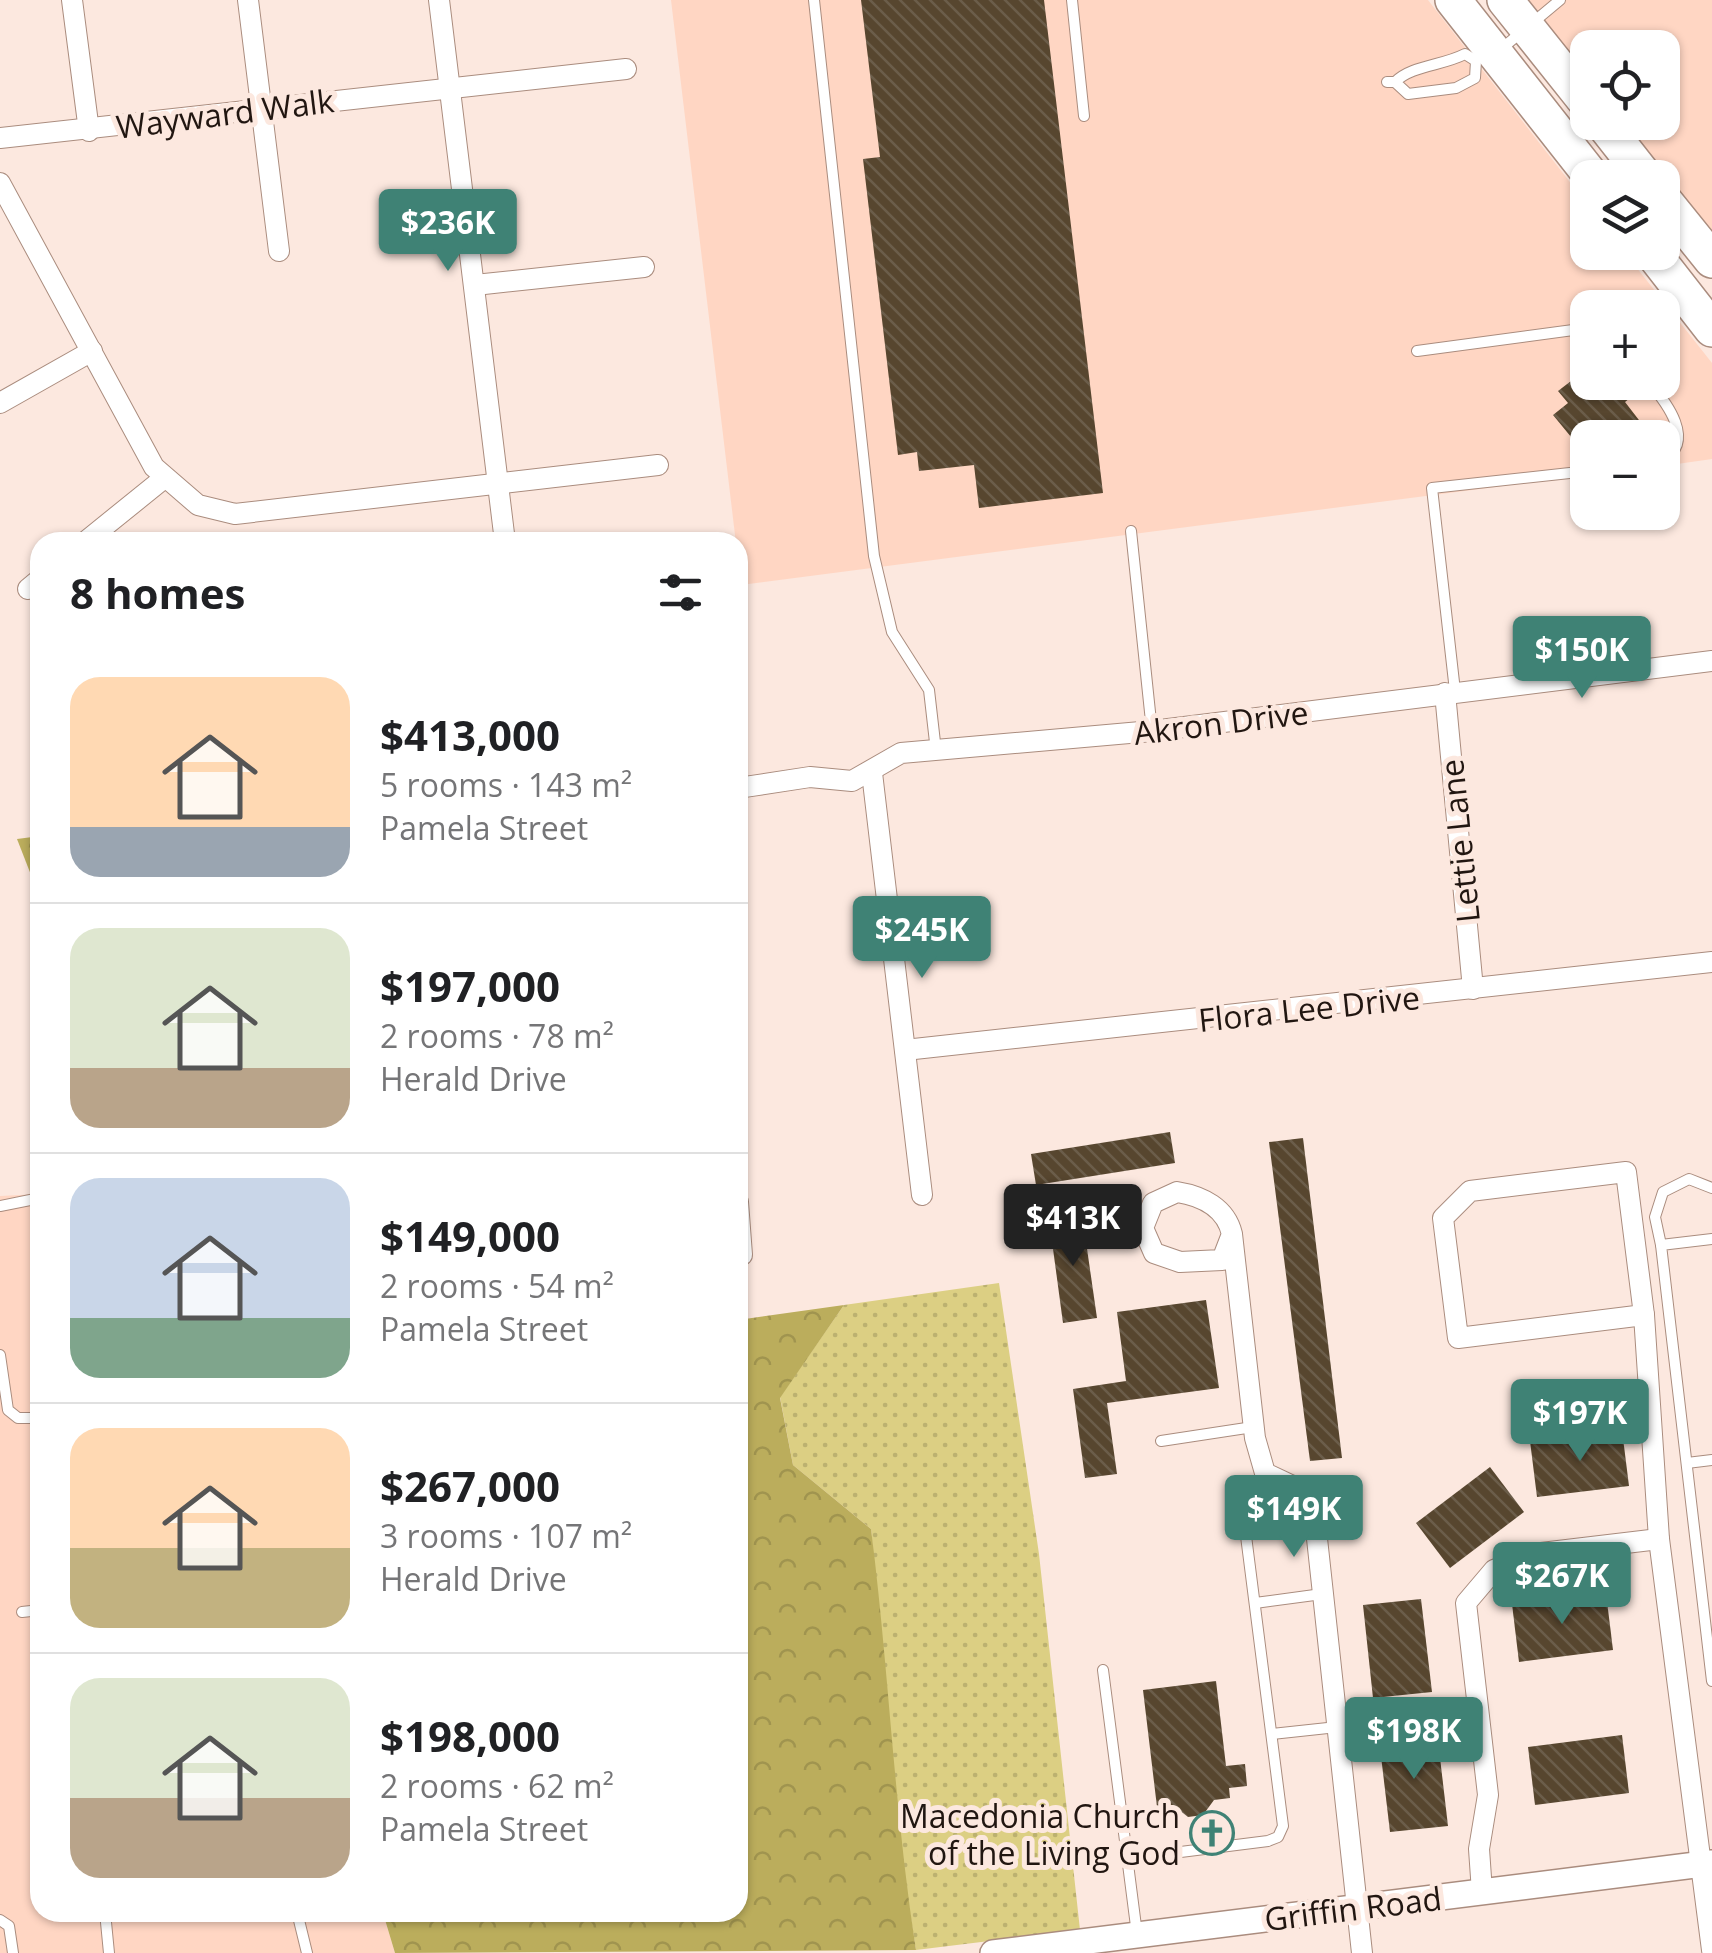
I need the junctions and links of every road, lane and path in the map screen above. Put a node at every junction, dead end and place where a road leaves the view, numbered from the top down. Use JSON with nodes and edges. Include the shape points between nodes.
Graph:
{"nodes":[{"id":1,"x":72,"y":0,"type":"edge"},
{"id":2,"x":248,"y":0,"type":"edge"},
{"id":3,"x":440,"y":0,"type":"edge"},
{"id":4,"x":814,"y":0,"type":"edge"},
{"id":5,"x":1072,"y":0,"type":"edge"},
{"id":6,"x":1454,"y":0,"type":"edge"},
{"id":7,"x":1505,"y":0,"type":"edge"},
{"id":8,"x":1560,"y":0,"type":"edge"},
{"id":9,"x":1526,"y":28,"type":"junction"},
{"id":10,"x":1486,"y":57,"type":"junction"},
{"id":11,"x":626,"y":69,"type":"dead end"},
{"id":12,"x":1570,"y":82,"type":"edge"},
{"id":13,"x":449,"y":85,"type":"junction"},
{"id":14,"x":261,"y":108,"type":"junction"},
{"id":15,"x":1084,"y":116,"type":"dead end"},
{"id":16,"x":89,"y":131,"type":"junction"},
{"id":17,"x":0,"y":138,"type":"edge"},
{"id":18,"x":1616,"y":140,"type":"edge"},
{"id":19,"x":1577,"y":160,"type":"edge"},
{"id":20,"x":1632,"y":160,"type":"edge"},
{"id":21,"x":3,"y":194,"type":"edge"},
{"id":22,"x":1680,"y":220,"type":"edge"},
{"id":23,"x":279,"y":251,"type":"dead end"},
{"id":24,"x":1712,"y":260,"type":"edge"},
{"id":25,"x":644,"y":268,"type":"dead end"},
{"id":26,"x":1662,"y":270,"type":"edge"},
{"id":27,"x":474,"y":285,"type":"junction"},
{"id":28,"x":1688,"y":317,"type":"edge"},
{"id":29,"x":1570,"y":330,"type":"edge"},
{"id":30,"x":92,"y":351,"type":"junction"},
{"id":31,"x":1417,"y":351,"type":"dead end"},
{"id":32,"x":0,"y":403,"type":"edge"},
{"id":33,"x":658,"y":465,"type":"dead end"},
{"id":34,"x":1570,"y":473,"type":"edge"},
{"id":35,"x":164,"y":479,"type":"junction"},
{"id":36,"x":498,"y":484,"type":"junction"},
{"id":37,"x":1131,"y":531,"type":"dead end"},
{"id":38,"x":98,"y":532,"type":"edge"},
{"id":39,"x":504,"y":532,"type":"edge"},
{"id":40,"x":1712,"y":661,"type":"edge"},
{"id":41,"x":1450,"y":692,"type":"junction"},
{"id":42,"x":1152,"y":731,"type":"junction"},
{"id":43,"x":936,"y":750,"type":"junction"},
{"id":44,"x":872,"y":773,"type":"junction"},
{"id":45,"x":748,"y":786,"type":"edge"},
{"id":46,"x":1712,"y":962,"type":"edge"},
{"id":47,"x":1474,"y":990,"type":"junction"},
{"id":48,"x":906,"y":1050,"type":"junction"},
{"id":49,"x":1712,"y":1188,"type":"edge"},
{"id":50,"x":922,"y":1195,"type":"dead end"},
{"id":51,"x":30,"y":1200,"type":"edge"},
{"id":52,"x":0,"y":1206,"type":"edge"},
{"id":53,"x":1232,"y":1234,"type":"junction"},
{"id":54,"x":1712,"y":1239,"type":"edge"},
{"id":55,"x":1661,"y":1245,"type":"junction"},
{"id":56,"x":1644,"y":1315,"type":"junction"},
{"id":57,"x":0,"y":1356,"type":"edge"},
{"id":58,"x":30,"y":1418,"type":"edge"},
{"id":59,"x":1253,"y":1427,"type":"junction"},
{"id":60,"x":1162,"y":1441,"type":"dead end"},
{"id":61,"x":1712,"y":1460,"type":"edge"},
{"id":62,"x":1687,"y":1464,"type":"junction"},
{"id":63,"x":1246,"y":1536,"type":"dead end"},
{"id":64,"x":1659,"y":1539,"type":"junction"},
{"id":65,"x":1323,"y":1594,"type":"junction"},
{"id":66,"x":1254,"y":1603,"type":"junction"},
{"id":67,"x":30,"y":1611,"type":"edge"},
{"id":68,"x":22,"y":1612,"type":"dead end"},
{"id":69,"x":1103,"y":1670,"type":"dead end"},
{"id":70,"x":1712,"y":1682,"type":"edge"},
{"id":71,"x":1338,"y":1727,"type":"junction"},
{"id":72,"x":1272,"y":1734,"type":"junction"},
{"id":73,"x":1125,"y":1859,"type":"junction"},
{"id":74,"x":1707,"y":1864,"type":"edge"},
{"id":75,"x":1482,"y":1892,"type":"junction"},
{"id":76,"x":1357,"y":1907,"type":"junction"},
{"id":77,"x":0,"y":1920,"type":"edge"},
{"id":78,"x":106,"y":1922,"type":"edge"},
{"id":79,"x":300,"y":1922,"type":"edge"},
{"id":80,"x":1137,"y":1935,"type":"junction"},
{"id":81,"x":1712,"y":1950,"type":"edge"},
{"id":82,"x":13,"y":1953,"type":"edge"},
{"id":83,"x":109,"y":1953,"type":"edge"},
{"id":84,"x":307,"y":1953,"type":"edge"},
{"id":85,"x":994,"y":1953,"type":"edge"},
{"id":86,"x":1362,"y":1953,"type":"edge"}],
"edges":[{"from":1,"to":16,"type":"street"},
{"from":2,"to":14,"type":"street"},
{"from":3,"to":13,"type":"street"},
{"from":4,"to":43,"type":"lane","via":[[874,556],[892,632],[928,690]]},
{"from":5,"to":15,"type":"lane"},
{"from":6,"to":10,"type":"highway"},
{"from":7,"to":9,"type":"highway"},
{"from":8,"to":9,"type":"lane"},
{"from":9,"to":10,"type":"lane"},
{"from":9,"to":12,"type":"highway"},
{"from":10,"to":10,"type":"lane","via":[[1475,78],[1456,88],[1408,94],[1391,82],[1464,54]]},
{"from":10,"to":19,"type":"highway"},
{"from":11,"to":13,"type":"street","name":"Wayward Walk"},
{"from":13,"to":14,"type":"street","name":"Wayward Walk"},
{"from":13,"to":27,"type":"street"},
{"from":14,"to":16,"type":"street","name":"Wayward Walk"},
{"from":14,"to":23,"type":"street"},
{"from":16,"to":17,"type":"street","name":"Wayward Walk"},
{"from":18,"to":20,"type":"highway"},
{"from":21,"to":30,"type":"street"},
{"from":22,"to":24,"type":"highway"},
{"from":25,"to":27,"type":"street"},
{"from":26,"to":28,"type":"highway"},
{"from":27,"to":36,"type":"street"},
{"from":29,"to":31,"type":"lane"},
{"from":30,"to":32,"type":"street"},
{"from":30,"to":35,"type":"street"},
{"from":33,"to":36,"type":"street"},
{"from":34,"to":41,"type":"lane","via":[[1432,488]]},
{"from":35,"to":36,"type":"street","via":[[198,506],[236,514]]},
{"from":35,"to":38,"type":"street"},
{"from":36,"to":39,"type":"street"},
{"from":37,"to":42,"type":"lane"},
{"from":40,"to":41,"type":"street","name":"Akron Drive"},
{"from":41,"to":42,"type":"street","name":"Akron Drive"},
{"from":41,"to":47,"type":"street","name":"Lettie Lane"},
{"from":42,"to":43,"type":"street","name":"Akron Drive"},
{"from":43,"to":44,"type":"street","name":"Akron Drive","via":[[901,754]]},
{"from":44,"to":45,"type":"street","name":"Akron Drive","via":[[852,781],[810,777]]},
{"from":44,"to":48,"type":"street"},
{"from":46,"to":47,"type":"street","name":"Flora Lee Drive"},
{"from":47,"to":48,"type":"street","name":"Flora Lee Drive"},
{"from":48,"to":50,"type":"street"},
{"from":49,"to":55,"type":"lane","via":[[1689,1180],[1662,1192],[1656,1208]]},
{"from":51,"to":52,"type":"lane"},
{"from":53,"to":53,"type":"street","via":[[1220,1210],[1178,1192],[1153,1203],[1143,1228],[1154,1252],[1180,1262],[1222,1260]]},
{"from":53,"to":59,"type":"street"},
{"from":54,"to":55,"type":"lane"},
{"from":55,"to":62,"type":"lane"},
{"from":56,"to":56,"type":"street","via":[[1626,1172],[1470,1192],[1443,1218],[1458,1338]]},
{"from":56,"to":64,"type":"street"},
{"from":57,"to":58,"type":"lane","via":[[8,1410]]},
{"from":59,"to":60,"type":"lane"},
{"from":59,"to":65,"type":"street","via":[[1265,1473],[1300,1490],[1314,1510]]},
{"from":61,"to":62,"type":"lane"},
{"from":62,"to":70,"type":"lane"},
{"from":63,"to":66,"type":"lane"},
{"from":64,"to":74,"type":"street"},
{"from":64,"to":75,"type":"street","via":[[1533,1554],[1494,1570],[1466,1603],[1488,1796],[1479,1849]]},
{"from":65,"to":66,"type":"lane"},
{"from":65,"to":71,"type":"street"},
{"from":66,"to":72,"type":"lane"},
{"from":67,"to":68,"type":"lane"},
{"from":69,"to":73,"type":"lane"},
{"from":71,"to":72,"type":"lane"},
{"from":71,"to":76,"type":"street"},
{"from":72,"to":73,"type":"lane","via":[[1283,1826],[1278,1837]]},
{"from":73,"to":80,"type":"lane"},
{"from":74,"to":75,"type":"street","name":"Griffin Road"},
{"from":74,"to":81,"type":"street"},
{"from":75,"to":76,"type":"street","name":"Griffin Road"},
{"from":76,"to":80,"type":"street","name":"Griffin Road"},
{"from":76,"to":86,"type":"street"},
{"from":77,"to":82,"type":"lane","via":[[10,1926]]},
{"from":78,"to":83,"type":"lane"},
{"from":79,"to":84,"type":"lane"},
{"from":80,"to":85,"type":"street","name":"Griffin Road"}]}
